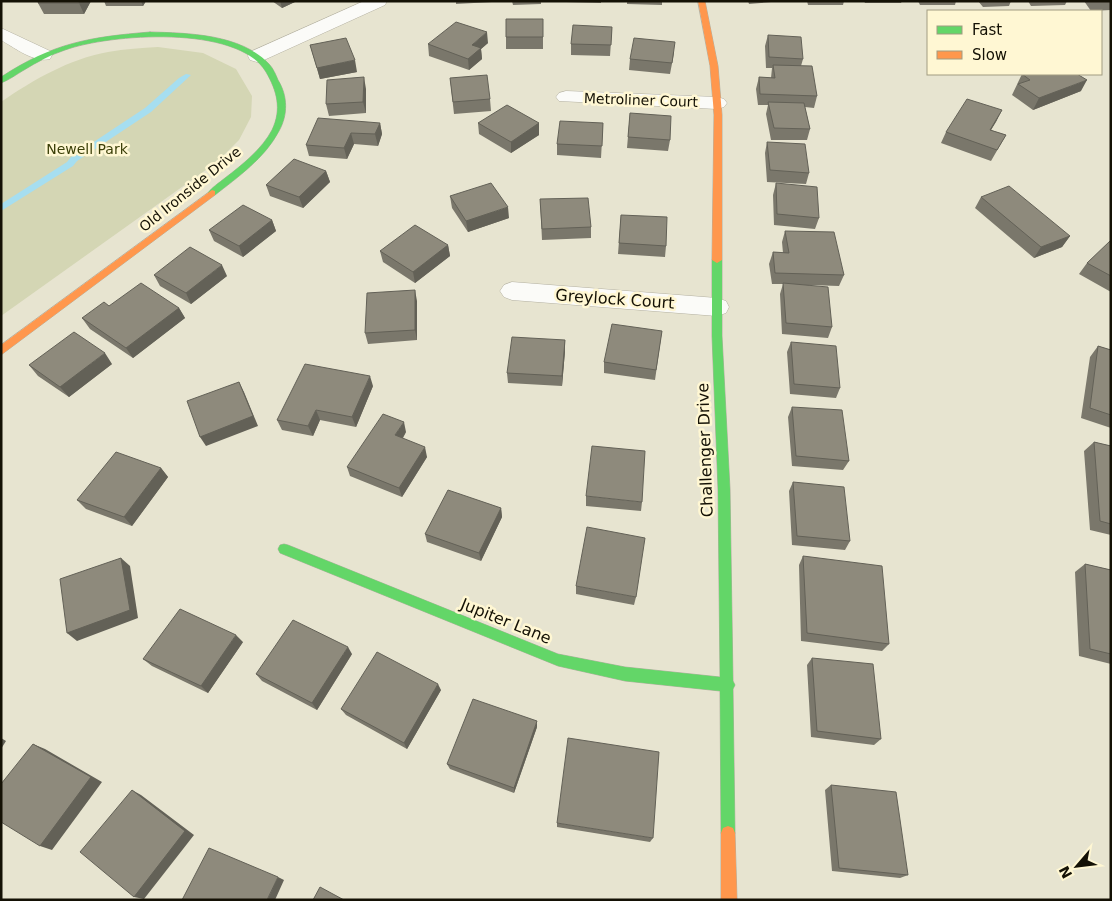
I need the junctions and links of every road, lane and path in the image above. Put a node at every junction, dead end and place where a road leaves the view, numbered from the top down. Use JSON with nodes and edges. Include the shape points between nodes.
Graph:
{"nodes":[{"id":1,"x":379,"y":1,"type":"edge"},
{"id":2,"x":701,"y":1,"type":"edge"},
{"id":3,"x":1,"y":33,"type":"edge"},
{"id":4,"x":42,"y":55,"type":"junction"},
{"id":5,"x":257,"y":56,"type":"junction"},
{"id":6,"x":1,"y":81,"type":"edge"},
{"id":7,"x":566,"y":97,"type":"dead end"},
{"id":8,"x":717,"y":103,"type":"junction"},
{"id":9,"x":512,"y":291,"type":"dead end"},
{"id":10,"x":718,"y":307,"type":"junction"},
{"id":11,"x":1,"y":351,"type":"edge"},
{"id":12,"x":284,"y":549,"type":"dead end"},
{"id":13,"x":728,"y":684,"type":"junction"},
{"id":14,"x":729,"y":900,"type":"edge"}],
"edges":[{"from":1,"to":5,"type":"street"},
{"from":2,"to":8,"type":"street","name":"Challenger Drive","via":[[714,66]]},
{"from":3,"to":4,"type":"street"},
{"from":4,"to":5,"type":"street","name":"Old Ironside Drive","via":[[105,39],[173,34],[224,42]]},
{"from":4,"to":6,"type":"street","name":"Old Ironside Drive"},
{"from":5,"to":11,"type":"street","name":"Old Ironside Drive","via":[[272,70],[281,87],[283,107],[275,133],[237,174]]},
{"from":7,"to":8,"type":"street","name":"Metroliner Court"},
{"from":8,"to":10,"type":"street","name":"Challenger Drive"},
{"from":9,"to":10,"type":"street","name":"Greylock Court"},
{"from":10,"to":13,"type":"street","name":"Challenger Drive"},
{"from":12,"to":13,"type":"street","name":"Jupiter Lane","via":[[558,660],[625,674]]},
{"from":13,"to":14,"type":"street","name":"Challenger Drive"}]}
